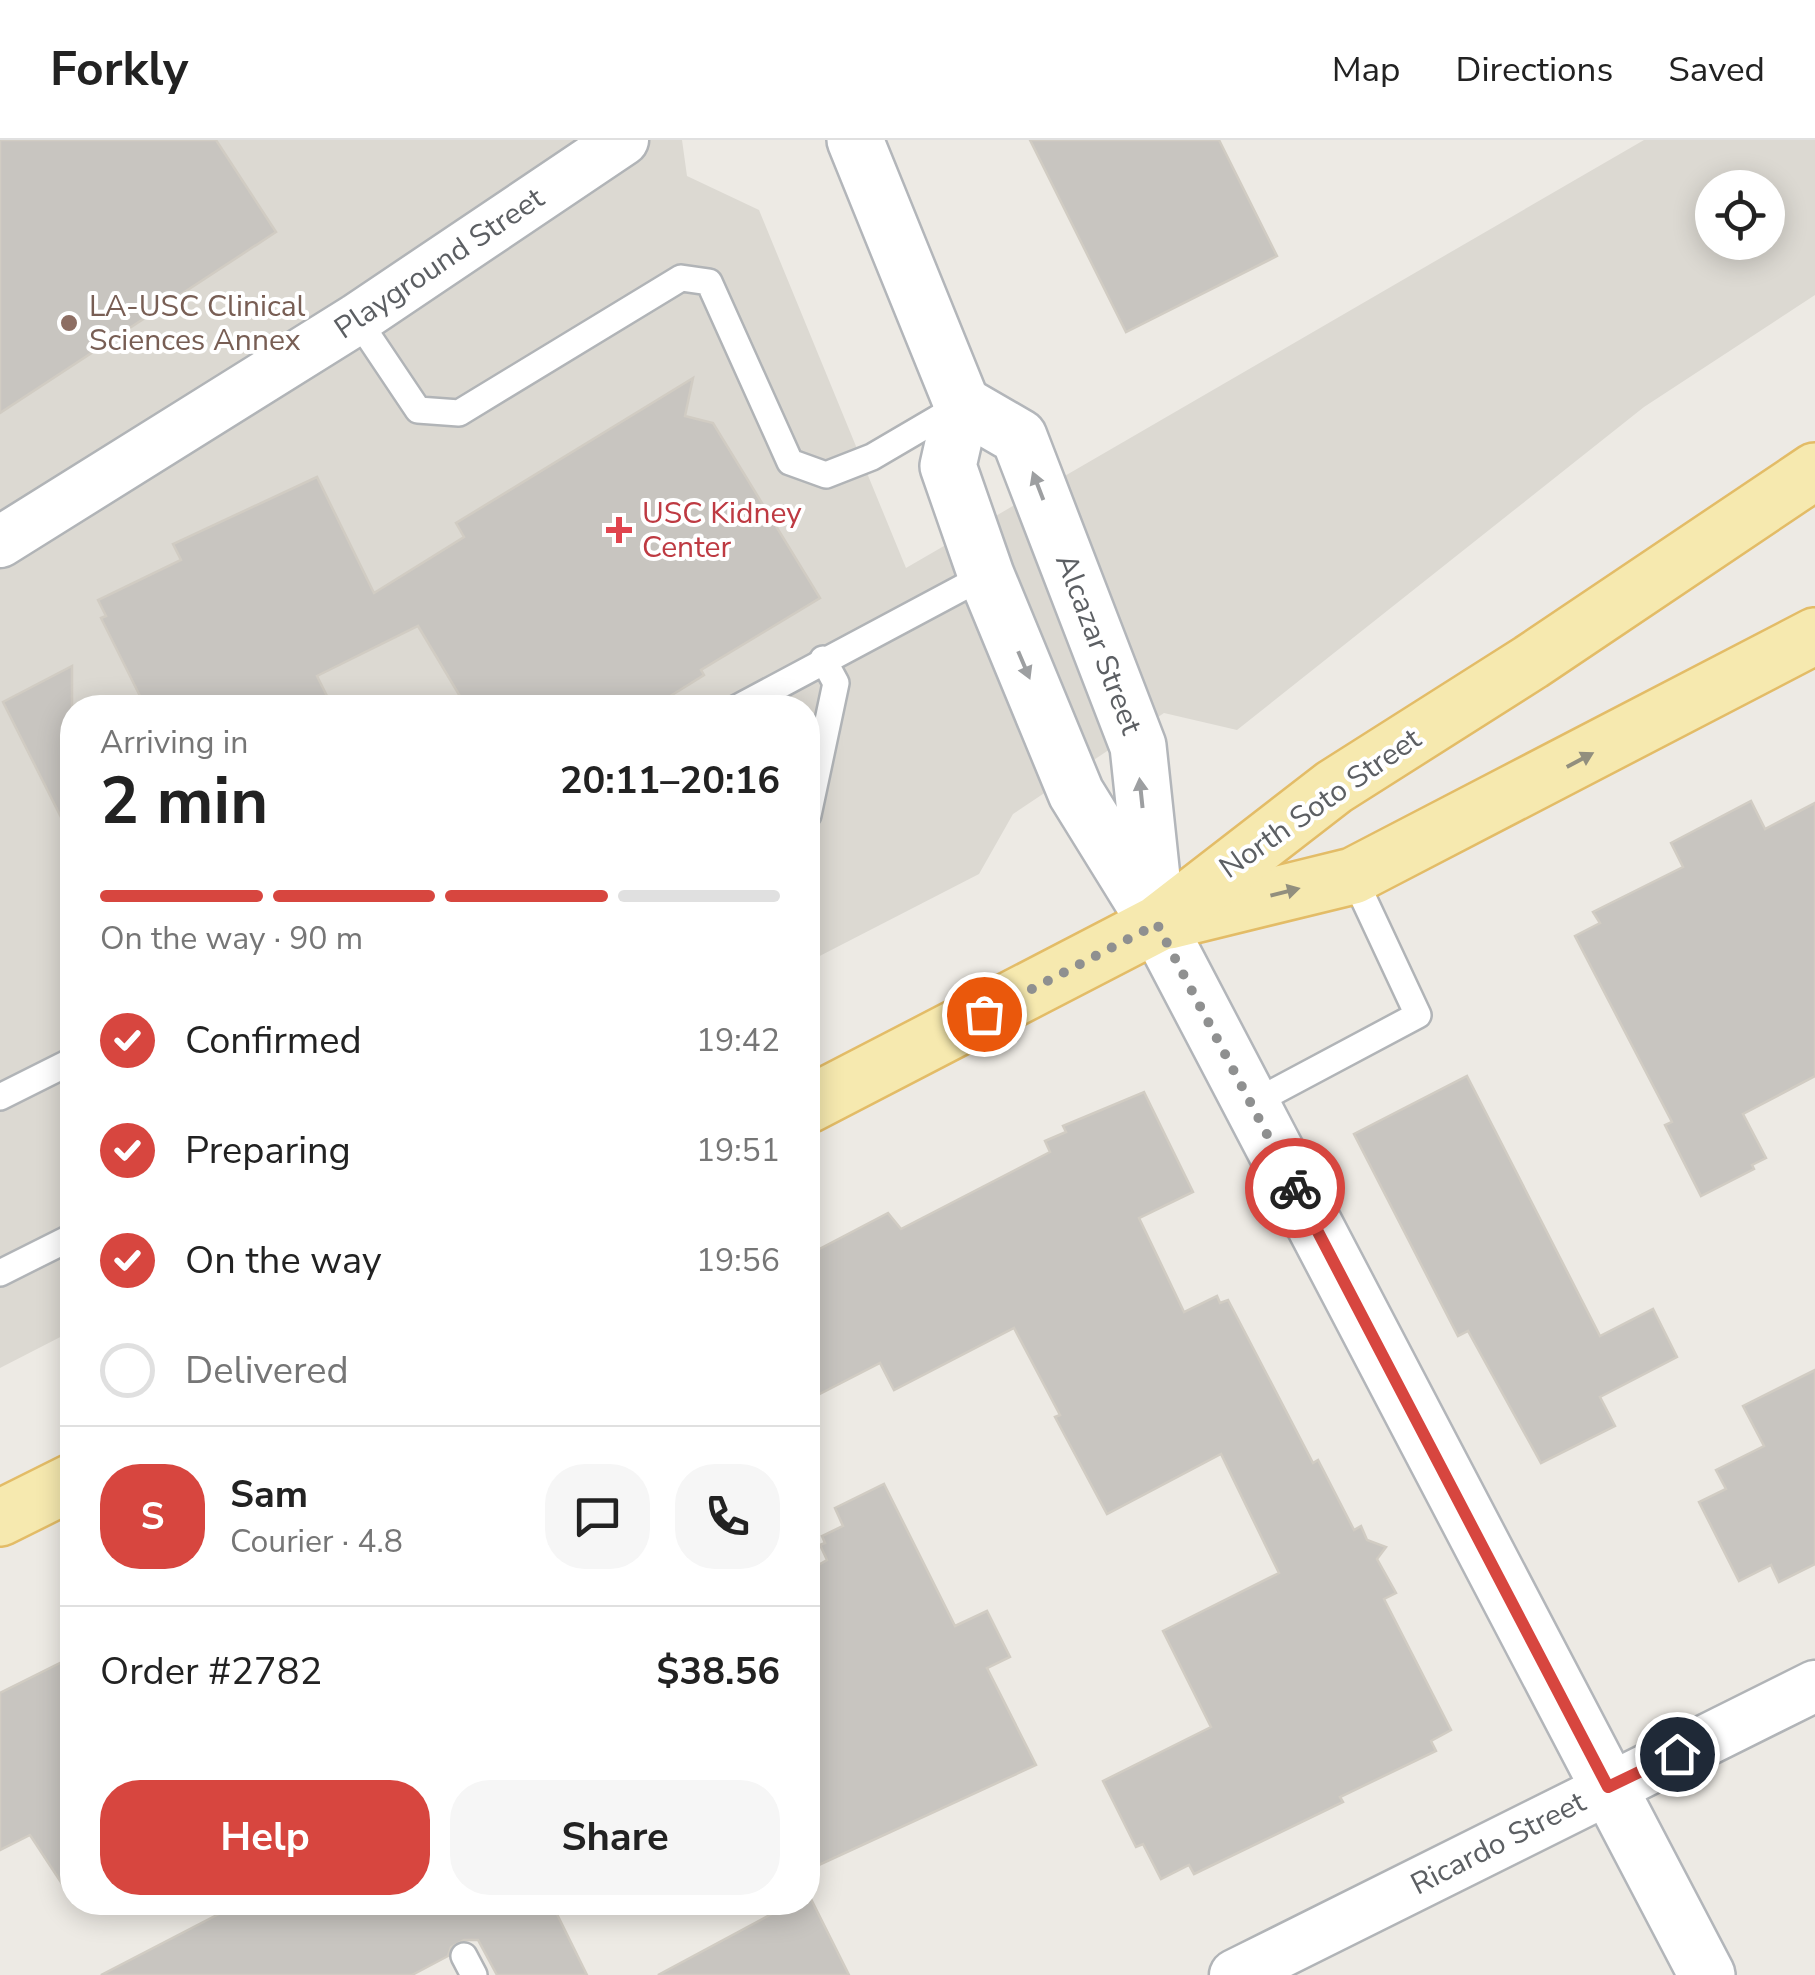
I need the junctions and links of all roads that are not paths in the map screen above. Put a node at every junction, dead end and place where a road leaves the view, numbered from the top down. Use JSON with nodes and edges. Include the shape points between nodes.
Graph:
{"nodes":[{"id":1,"x":623,"y":140,"type":"edge"},
{"id":2,"x":855,"y":140,"type":"edge"},
{"id":3,"x":357,"y":319,"type":"junction"},
{"id":4,"x":962,"y":404,"type":"junction"},
{"id":5,"x":1815,"y":471,"type":"edge"},
{"id":6,"x":0,"y":542,"type":"edge"},
{"id":7,"x":986,"y":575,"type":"junction"},
{"id":8,"x":1815,"y":636,"type":"edge"},
{"id":9,"x":823,"y":659,"type":"junction"},
{"id":10,"x":760,"y":695,"type":"edge"},
{"id":11,"x":820,"y":758,"type":"edge"},
{"id":12,"x":1353,"y":876,"type":"junction"},
{"id":13,"x":1157,"y":924,"type":"junction"},
{"id":14,"x":60,"y":1067,"type":"edge"},
{"id":15,"x":0,"y":1097,"type":"edge"},
{"id":16,"x":820,"y":1100,"type":"edge"},
{"id":17,"x":1251,"y":1104,"type":"junction"},
{"id":18,"x":60,"y":1243,"type":"edge"},
{"id":19,"x":0,"y":1273,"type":"edge"},
{"id":20,"x":60,"y":1488,"type":"edge"},
{"id":21,"x":0,"y":1518,"type":"edge"},
{"id":22,"x":1815,"y":1686,"type":"edge"},
{"id":23,"x":1608,"y":1787,"type":"junction"},
{"id":24,"x":1235,"y":1975,"type":"edge"},
{"id":25,"x":1707,"y":1975,"type":"edge"}],
"edges":[{"from":1,"to":3,"type":"street","name":"Playground Street"},
{"from":2,"to":4,"type":"street"},
{"from":3,"to":4,"type":"lane","via":[[418,410],[459,413],[681,278],[710,282],[790,462],[826,475],[872,458]]},
{"from":3,"to":6,"type":"street","name":"Playground Street"},
{"from":4,"to":7,"type":"street","name":"Alcazar Street","via":[[948,466]]},
{"from":13,"to":4,"type":"street","name":"Alcazar Street","one_way":true,"via":[[1138,746],[1019,437]]},
{"from":5,"to":13,"type":"main road","name":"North Soto Street","via":[[1334,787]]},
{"from":7,"to":9,"type":"lane"},
{"from":7,"to":13,"type":"street","name":"Alcazar Street","one_way":true,"via":[[1076,793]]},
{"from":12,"to":8,"type":"main road","one_way":true},
{"from":9,"to":10,"type":"lane"},
{"from":9,"to":11,"type":"lane","via":[[836,683]]},
{"from":13,"to":12,"type":"main road","one_way":true},
{"from":12,"to":17,"type":"lane","via":[[1418,1015]]},
{"from":13,"to":16,"type":"main road","name":"North Soto Street"},
{"from":13,"to":17,"type":"street","name":"Alcazar Street"},
{"from":14,"to":15,"type":"lane"},
{"from":17,"to":23,"type":"street","name":"Alcazar Street"},
{"from":18,"to":19,"type":"lane"},
{"from":20,"to":21,"type":"main road"},
{"from":22,"to":23,"type":"street","name":"Ricardo Street"},
{"from":23,"to":24,"type":"street","name":"Ricardo Street"},
{"from":23,"to":25,"type":"street","name":"Alcazar Street"}]}
